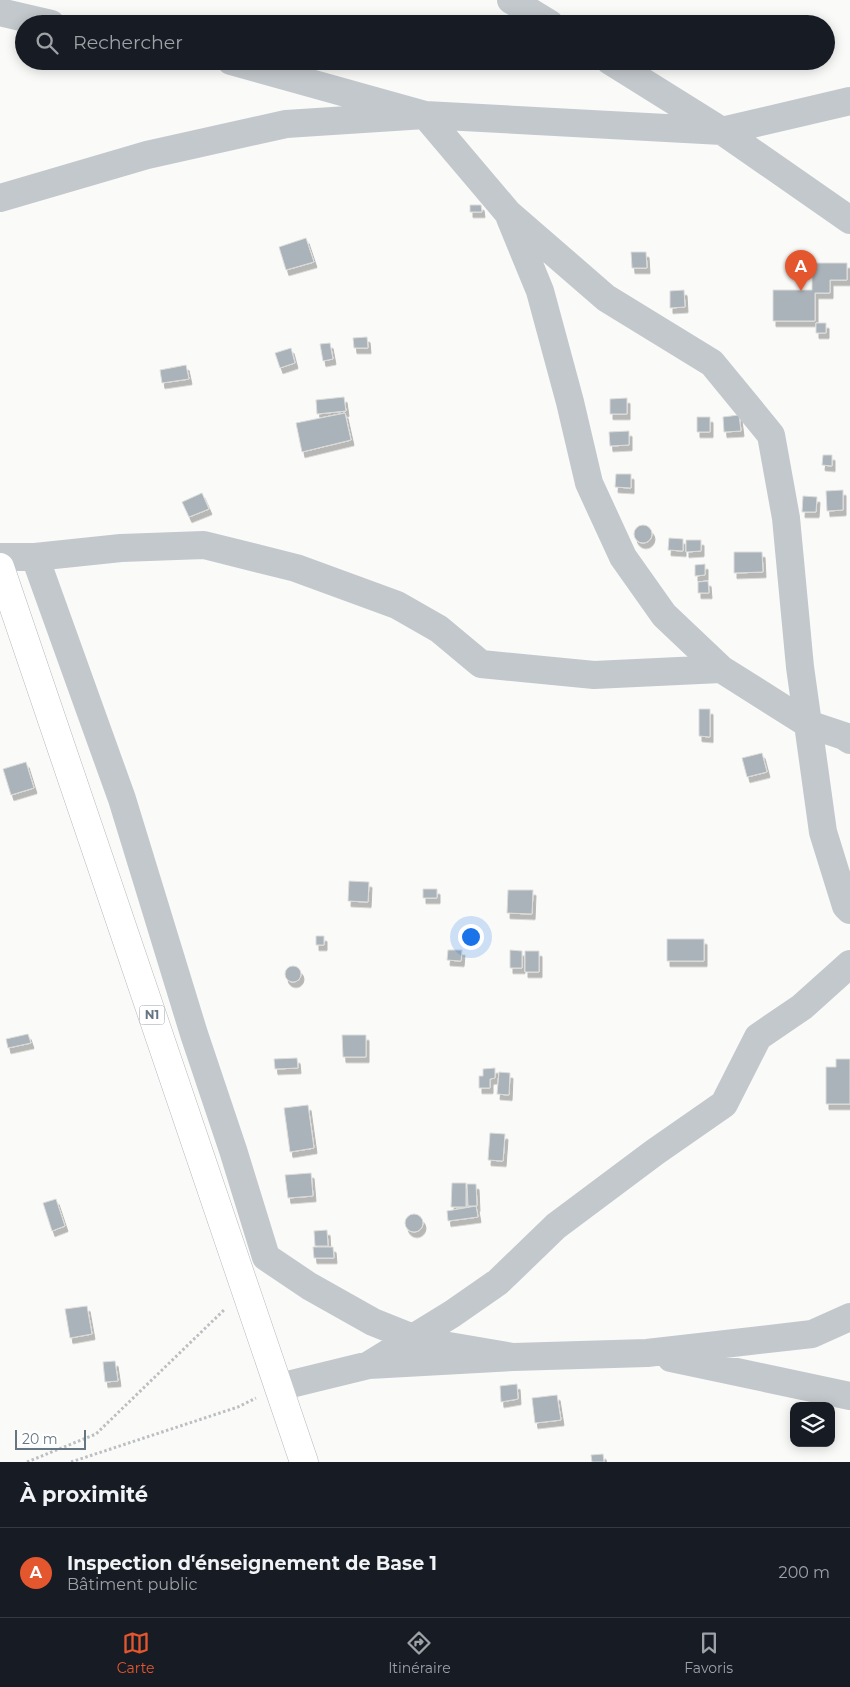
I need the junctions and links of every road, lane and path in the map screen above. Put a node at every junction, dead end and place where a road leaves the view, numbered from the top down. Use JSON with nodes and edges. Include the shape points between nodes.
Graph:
{"nodes":[{"id":1,"x":511,"y":0,"type":"edge"},
{"id":2,"x":0,"y":12,"type":"edge"},
{"id":3,"x":535,"y":15,"type":"edge"},
{"id":4,"x":15,"y":16,"type":"edge"},
{"id":5,"x":262,"y":70,"type":"edge"},
{"id":6,"x":625,"y":70,"type":"edge"},
{"id":7,"x":850,"y":101,"type":"edge"},
{"id":8,"x":425,"y":115,"type":"junction"},
{"id":9,"x":722,"y":130,"type":"junction"},
{"id":10,"x":0,"y":198,"type":"edge"},
{"id":11,"x":508,"y":214,"type":"junction"},
{"id":12,"x":850,"y":220,"type":"edge"},
{"id":13,"x":0,"y":557,"type":"edge"},
{"id":14,"x":35,"y":557,"type":"junction"},
{"id":15,"x":0,"y":567,"type":"edge"},
{"id":16,"x":721,"y":669,"type":"junction"},
{"id":17,"x":808,"y":724,"type":"junction"},
{"id":18,"x":850,"y":740,"type":"edge"},
{"id":19,"x":850,"y":910,"type":"edge"},
{"id":20,"x":850,"y":964,"type":"edge"},
{"id":21,"x":245,"y":1289,"type":"junction"},
{"id":22,"x":850,"y":1317,"type":"edge"},
{"id":23,"x":413,"y":1338,"type":"junction"},
{"id":24,"x":648,"y":1353,"type":"junction"},
{"id":25,"x":513,"y":1357,"type":"junction"},
{"id":26,"x":369,"y":1365,"type":"junction"},
{"id":27,"x":279,"y":1387,"type":"junction"},
{"id":28,"x":850,"y":1396,"type":"edge"},
{"id":29,"x":27,"y":1462,"type":"edge"},
{"id":30,"x":71,"y":1462,"type":"edge"},
{"id":31,"x":304,"y":1462,"type":"edge"}],
"edges":[{"from":1,"to":3,"type":"street"},
{"from":2,"to":4,"type":"street"},
{"from":5,"to":8,"type":"street"},
{"from":6,"to":9,"type":"street"},
{"from":7,"to":9,"type":"street"},
{"from":8,"to":9,"type":"street"},
{"from":8,"to":10,"type":"street","via":[[286,124],[147,155]]},
{"from":8,"to":11,"type":"street"},
{"from":9,"to":12,"type":"street"},
{"from":11,"to":16,"type":"street","via":[[540,291],[589,483],[623,557],[664,615]]},
{"from":11,"to":17,"type":"street","via":[[606,298],[712,364],[772,435],[786,518]]},
{"from":13,"to":14,"type":"street"},
{"from":14,"to":16,"type":"street","via":[[122,548],[204,545],[296,568],[397,605],[438,628],[481,664],[594,675]]},
{"from":14,"to":23,"type":"street","via":[[122,799],[266,1258],[373,1322]]},
{"from":15,"to":21,"type":"main road","number":"N1"},
{"from":16,"to":17,"type":"street"},
{"from":17,"to":18,"type":"street"},
{"from":17,"to":19,"type":"street","via":[[823,832]]},
{"from":20,"to":23,"type":"street","via":[[802,1007],[758,1037],[724,1104],[556,1226],[498,1282]]},
{"from":21,"to":27,"type":"main road","number":"N1"},
{"from":21,"to":29,"type":"path","via":[[96,1434]]},
{"from":22,"to":24,"type":"street","via":[[812,1334]]},
{"from":23,"to":25,"type":"street"},
{"from":23,"to":26,"type":"street"},
{"from":24,"to":25,"type":"street"},
{"from":24,"to":28,"type":"street"},
{"from":25,"to":26,"type":"street"},
{"from":26,"to":27,"type":"street"},
{"from":27,"to":30,"type":"path","via":[[238,1407]]},
{"from":27,"to":31,"type":"main road","number":"N1"}]}
